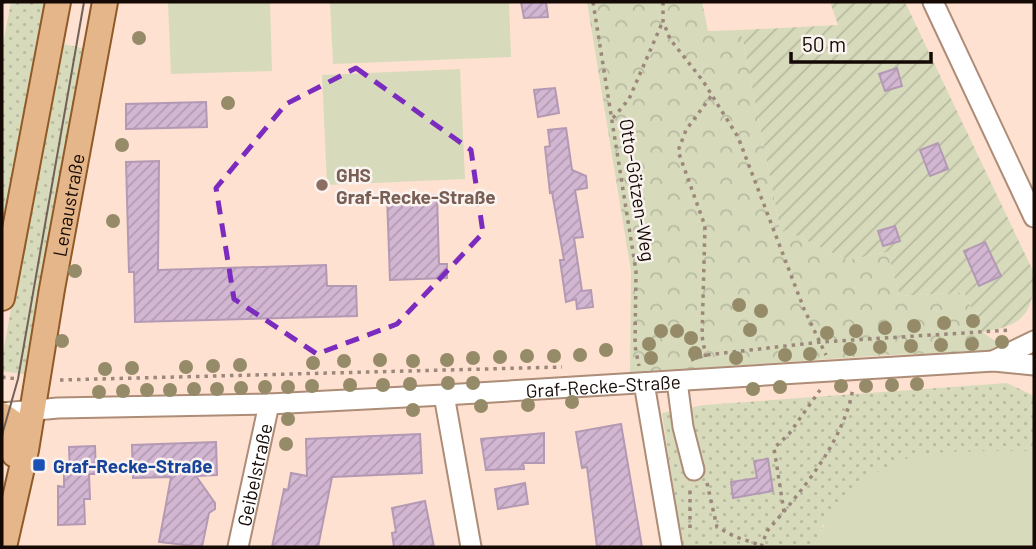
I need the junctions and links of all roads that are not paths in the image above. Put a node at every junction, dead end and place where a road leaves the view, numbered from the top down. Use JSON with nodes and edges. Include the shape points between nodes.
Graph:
{"nodes":[{"id":1,"x":58,"y":2,"type":"edge"},
{"id":2,"x":105,"y":2,"type":"edge"},
{"id":3,"x":933,"y":2,"type":"edge"},
{"id":4,"x":1034,"y":217,"type":"edge"},
{"id":5,"x":2,"y":298,"type":"edge"},
{"id":6,"x":1034,"y":341,"type":"edge"},
{"id":7,"x":994,"y":361,"type":"junction"},
{"id":8,"x":1034,"y":365,"type":"edge"},
{"id":9,"x":677,"y":381,"type":"junction"},
{"id":10,"x":644,"y":383,"type":"junction"},
{"id":11,"x":444,"y":395,"type":"junction"},
{"id":12,"x":269,"y":404,"type":"junction"},
{"id":13,"x":33,"y":410,"type":"junction"},
{"id":14,"x":2,"y":414,"type":"edge"},
{"id":15,"x":694,"y":470,"type":"road end"},
{"id":16,"x":16,"y":485,"type":"junction"},
{"id":17,"x":4,"y":547,"type":"edge"},
{"id":18,"x":238,"y":547,"type":"edge"},
{"id":19,"x":471,"y":547,"type":"edge"},
{"id":20,"x":672,"y":547,"type":"edge"}],
"edges":[{"from":1,"to":5,"type":"main road"},
{"from":2,"to":13,"type":"main road","name":"Lenaustraße"},
{"from":3,"to":4,"type":"street"},
{"from":6,"to":7,"type":"street","name":"Graf-Recke-Straße"},
{"from":7,"to":8,"type":"street","name":"Graf-Recke-Straße"},
{"from":7,"to":9,"type":"street","name":"Graf-Recke-Straße"},
{"from":9,"to":10,"type":"street","name":"Graf-Recke-Straße"},
{"from":9,"to":15,"type":"street"},
{"from":10,"to":11,"type":"street","name":"Graf-Recke-Straße"},
{"from":10,"to":20,"type":"street"},
{"from":11,"to":12,"type":"street","name":"Graf-Recke-Straße"},
{"from":11,"to":19,"type":"street"},
{"from":12,"to":13,"type":"street","name":"Graf-Recke-Straße"},
{"from":12,"to":18,"type":"street","name":"Geibelstraße"},
{"from":13,"to":14,"type":"street","name":"Graf-Recke-Straße"},
{"from":13,"to":16,"type":"main road","name":"Lenaustraße"},
{"from":14,"to":16,"type":"main road","via":[[13,420],[18,430],[12,467]]},
{"from":16,"to":17,"type":"main road"}]}
